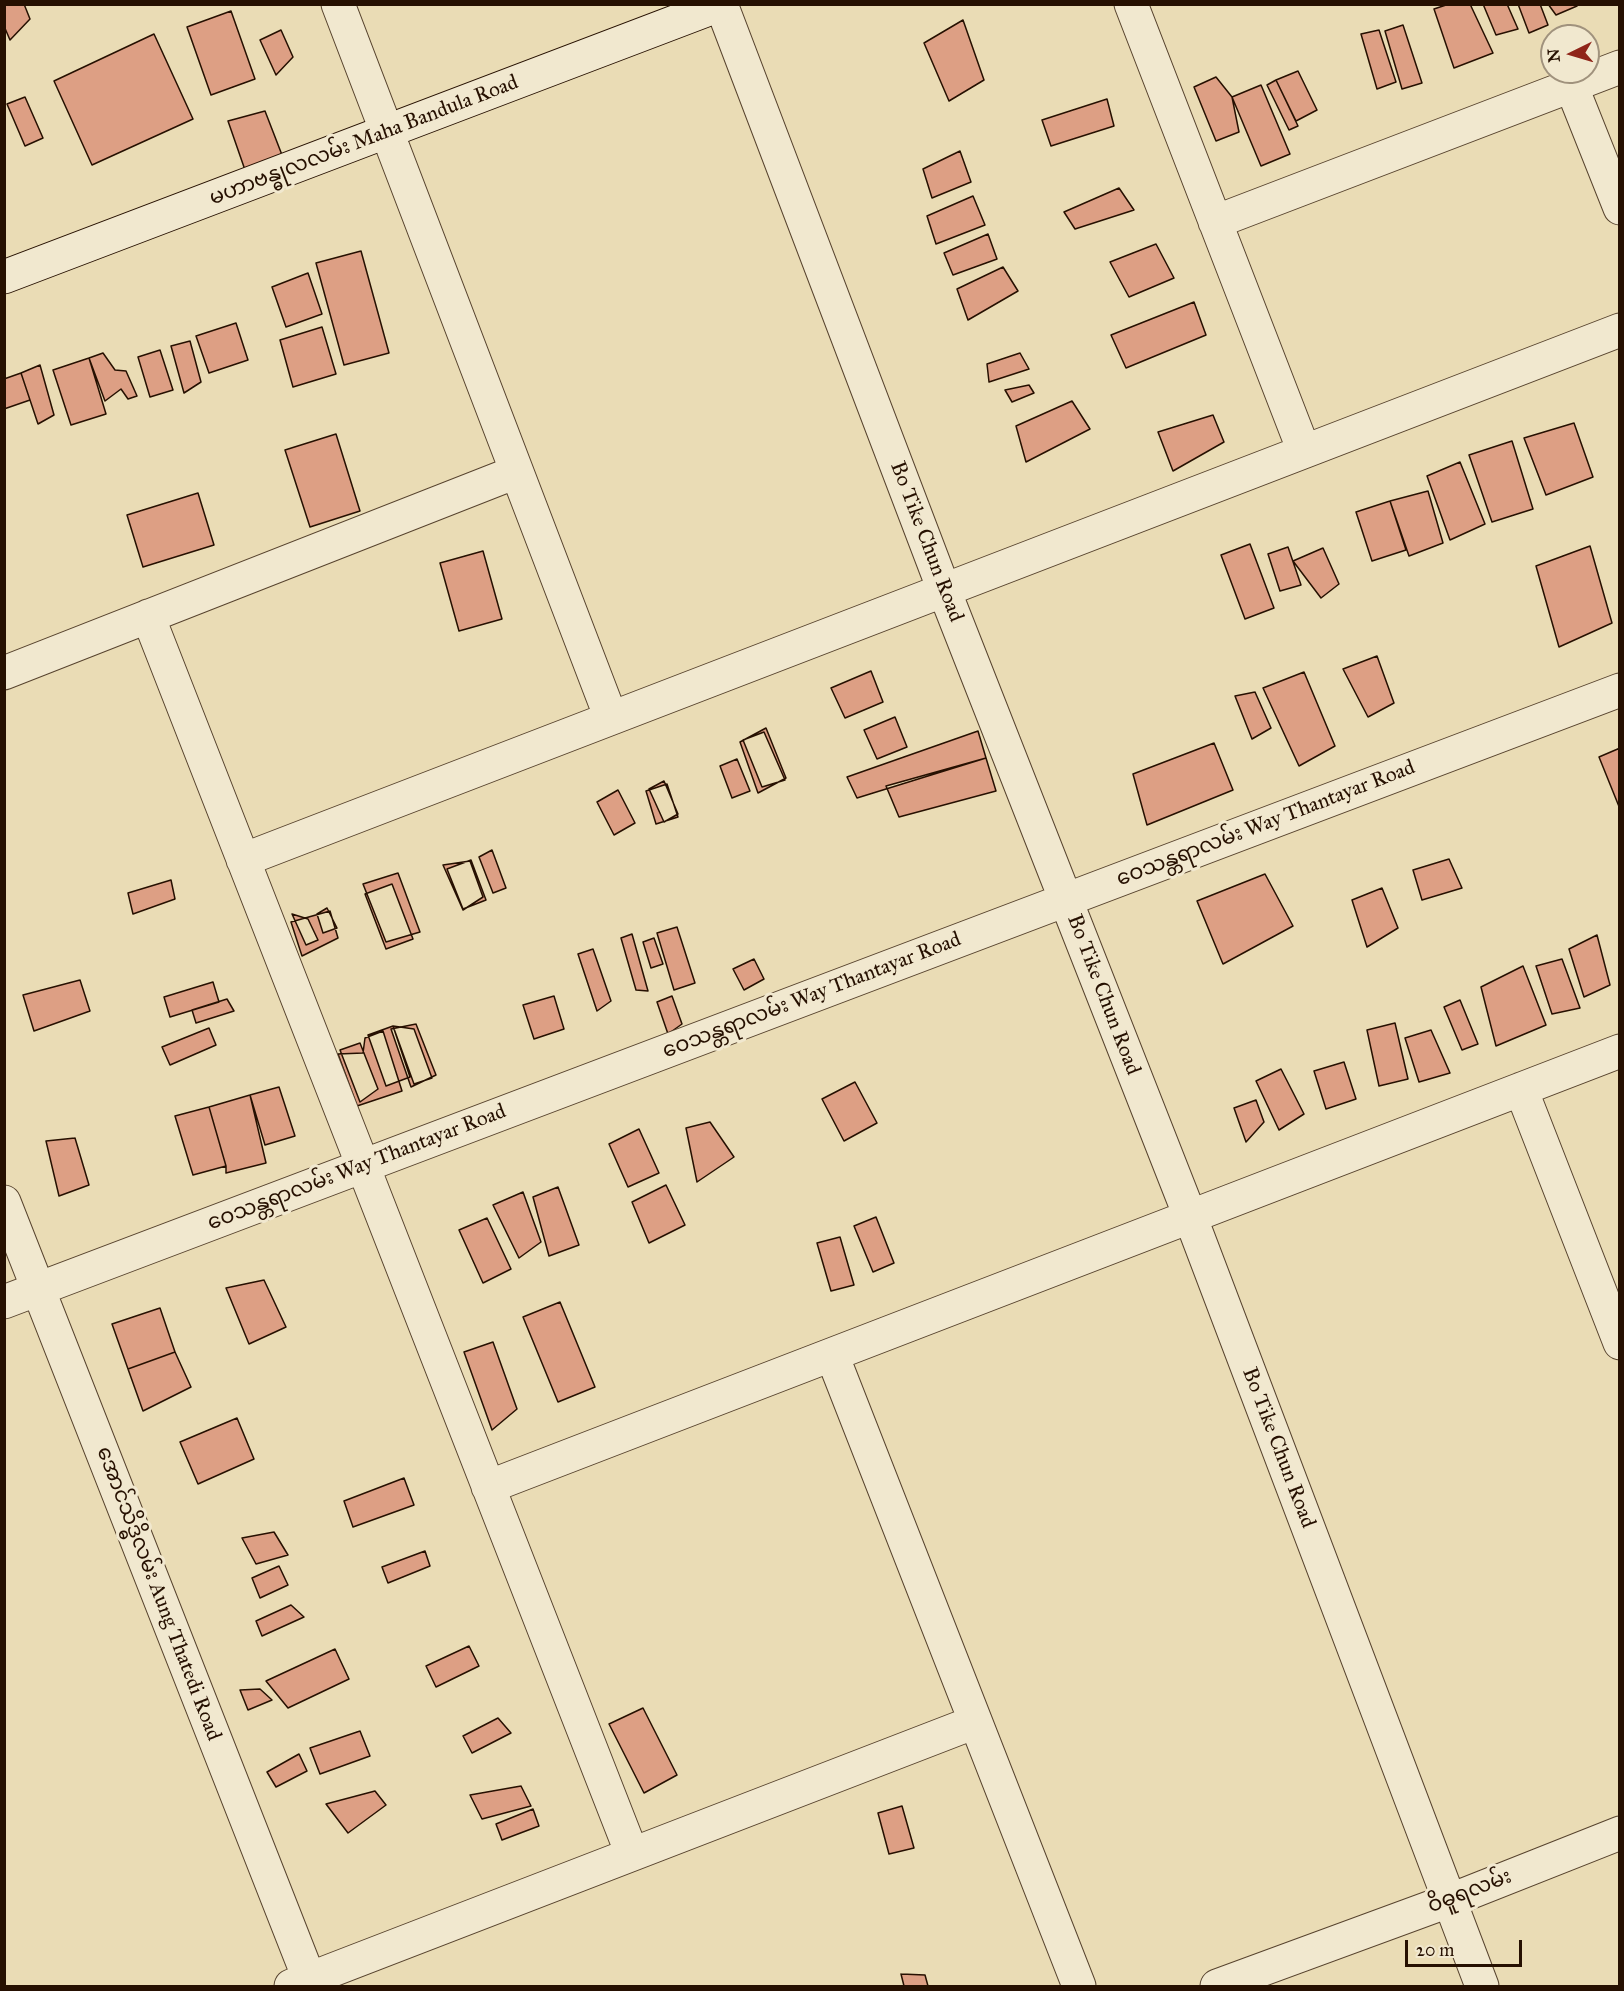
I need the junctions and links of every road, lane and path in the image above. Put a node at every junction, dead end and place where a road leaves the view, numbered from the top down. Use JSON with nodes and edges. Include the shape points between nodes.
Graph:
{"nodes":[{"id":1,"x":338,"y":4,"type":"edge"},
{"id":2,"x":1131,"y":4,"type":"edge"},
{"id":3,"x":722,"y":5,"type":"edge"},
{"id":4,"x":1620,"y":67,"type":"edge"},
{"id":5,"x":1571,"y":85,"type":"junction"},
{"id":6,"x":386,"y":133,"type":"junction"},
{"id":7,"x":1620,"y":207,"type":"edge"},
{"id":8,"x":1215,"y":222,"type":"junction"},
{"id":9,"x":4,"y":278,"type":"edge"},
{"id":10,"x":1620,"y":330,"type":"edge"},
{"id":11,"x":1304,"y":451,"type":"junction"},
{"id":12,"x":516,"y":472,"type":"junction"},
{"id":13,"x":944,"y":590,"type":"junction"},
{"id":14,"x":148,"y":616,"type":"junction"},
{"id":15,"x":4,"y":673,"type":"edge"},
{"id":16,"x":1620,"y":690,"type":"edge"},
{"id":17,"x":611,"y":718,"type":"junction"},
{"id":18,"x":243,"y":860,"type":"junction"},
{"id":19,"x":1066,"y":900,"type":"junction"},
{"id":20,"x":1620,"y":1051,"type":"edge"},
{"id":21,"x":1521,"y":1089,"type":"junction"},
{"id":22,"x":363,"y":1166,"type":"junction"},
{"id":23,"x":4,"y":1202,"type":"edge"},
{"id":24,"x":1190,"y":1216,"type":"junction"},
{"id":25,"x":39,"y":1289,"type":"junction"},
{"id":26,"x":4,"y":1302,"type":"edge"},
{"id":27,"x":1620,"y":1343,"type":"edge"},
{"id":28,"x":832,"y":1355,"type":"junction"},
{"id":29,"x":488,"y":1487,"type":"junction"},
{"id":30,"x":975,"y":1722,"type":"junction"},
{"id":31,"x":1620,"y":1833,"type":"edge"},
{"id":32,"x":632,"y":1854,"type":"junction"},
{"id":33,"x":1451,"y":1900,"type":"junction"},
{"id":34,"x":304,"y":1984,"type":"edge"},
{"id":35,"x":1079,"y":1986,"type":"edge"},
{"id":36,"x":1217,"y":1986,"type":"edge"},
{"id":37,"x":1482,"y":1986,"type":"edge"}],
"edges":[{"from":1,"to":6,"type":"street"},
{"from":2,"to":8,"type":"street"},
{"from":3,"to":6,"type":"street","name":"မဟာဗန္ဓုလလမ်း Maha Bandula Road"},
{"from":3,"to":13,"type":"street","name":"Bo Tike Chun Road"},
{"from":4,"to":5,"type":"street"},
{"from":5,"to":7,"type":"street"},
{"from":5,"to":8,"type":"street"},
{"from":6,"to":9,"type":"street","name":"မဟာဗန္ဓုလလမ်း Maha Bandula Road"},
{"from":6,"to":12,"type":"street"},
{"from":8,"to":11,"type":"street"},
{"from":10,"to":11,"type":"street"},
{"from":11,"to":13,"type":"street"},
{"from":12,"to":14,"type":"street"},
{"from":12,"to":17,"type":"street"},
{"from":13,"to":17,"type":"street"},
{"from":13,"to":19,"type":"street","name":"Bo Tike Chun Road"},
{"from":14,"to":15,"type":"street"},
{"from":14,"to":18,"type":"street"},
{"from":16,"to":19,"type":"street","name":"ဝေသန္တရာလမ်း Way Thantayar Road"},
{"from":17,"to":18,"type":"street"},
{"from":18,"to":22,"type":"street"},
{"from":19,"to":22,"type":"street","name":"ဝေသန္တရာလမ်း Way Thantayar Road"},
{"from":19,"to":24,"type":"street","name":"Bo Tike Chun Road"},
{"from":20,"to":21,"type":"street"},
{"from":21,"to":24,"type":"street"},
{"from":21,"to":27,"type":"street"},
{"from":22,"to":25,"type":"street","name":"ဝေသန္တရာလမ်း Way Thantayar Road"},
{"from":22,"to":29,"type":"street"},
{"from":23,"to":25,"type":"street","name":"အောင်သိဒ္ဓိလမ်း Aung Thatedi Road"},
{"from":24,"to":28,"type":"street"},
{"from":24,"to":33,"type":"street","name":"Bo Tike Chun Road"},
{"from":25,"to":26,"type":"street","name":"ဝေသန္တရာလမ်း Way Thantayar Road"},
{"from":25,"to":34,"type":"street","name":"အောင်သိဒ္ဓိလမ်း Aung Thatedi Road"},
{"from":28,"to":29,"type":"street"},
{"from":28,"to":30,"type":"street"},
{"from":29,"to":32,"type":"street"},
{"from":30,"to":32,"type":"street"},
{"from":30,"to":35,"type":"street"},
{"from":31,"to":33,"type":"street","name":"ဝိဓူရလမ်း"},
{"from":32,"to":34,"type":"street"},
{"from":33,"to":36,"type":"street","name":"ဝိဓူရလမ်း"},
{"from":33,"to":37,"type":"street","name":"Bo Tike Chun Road"}]}
